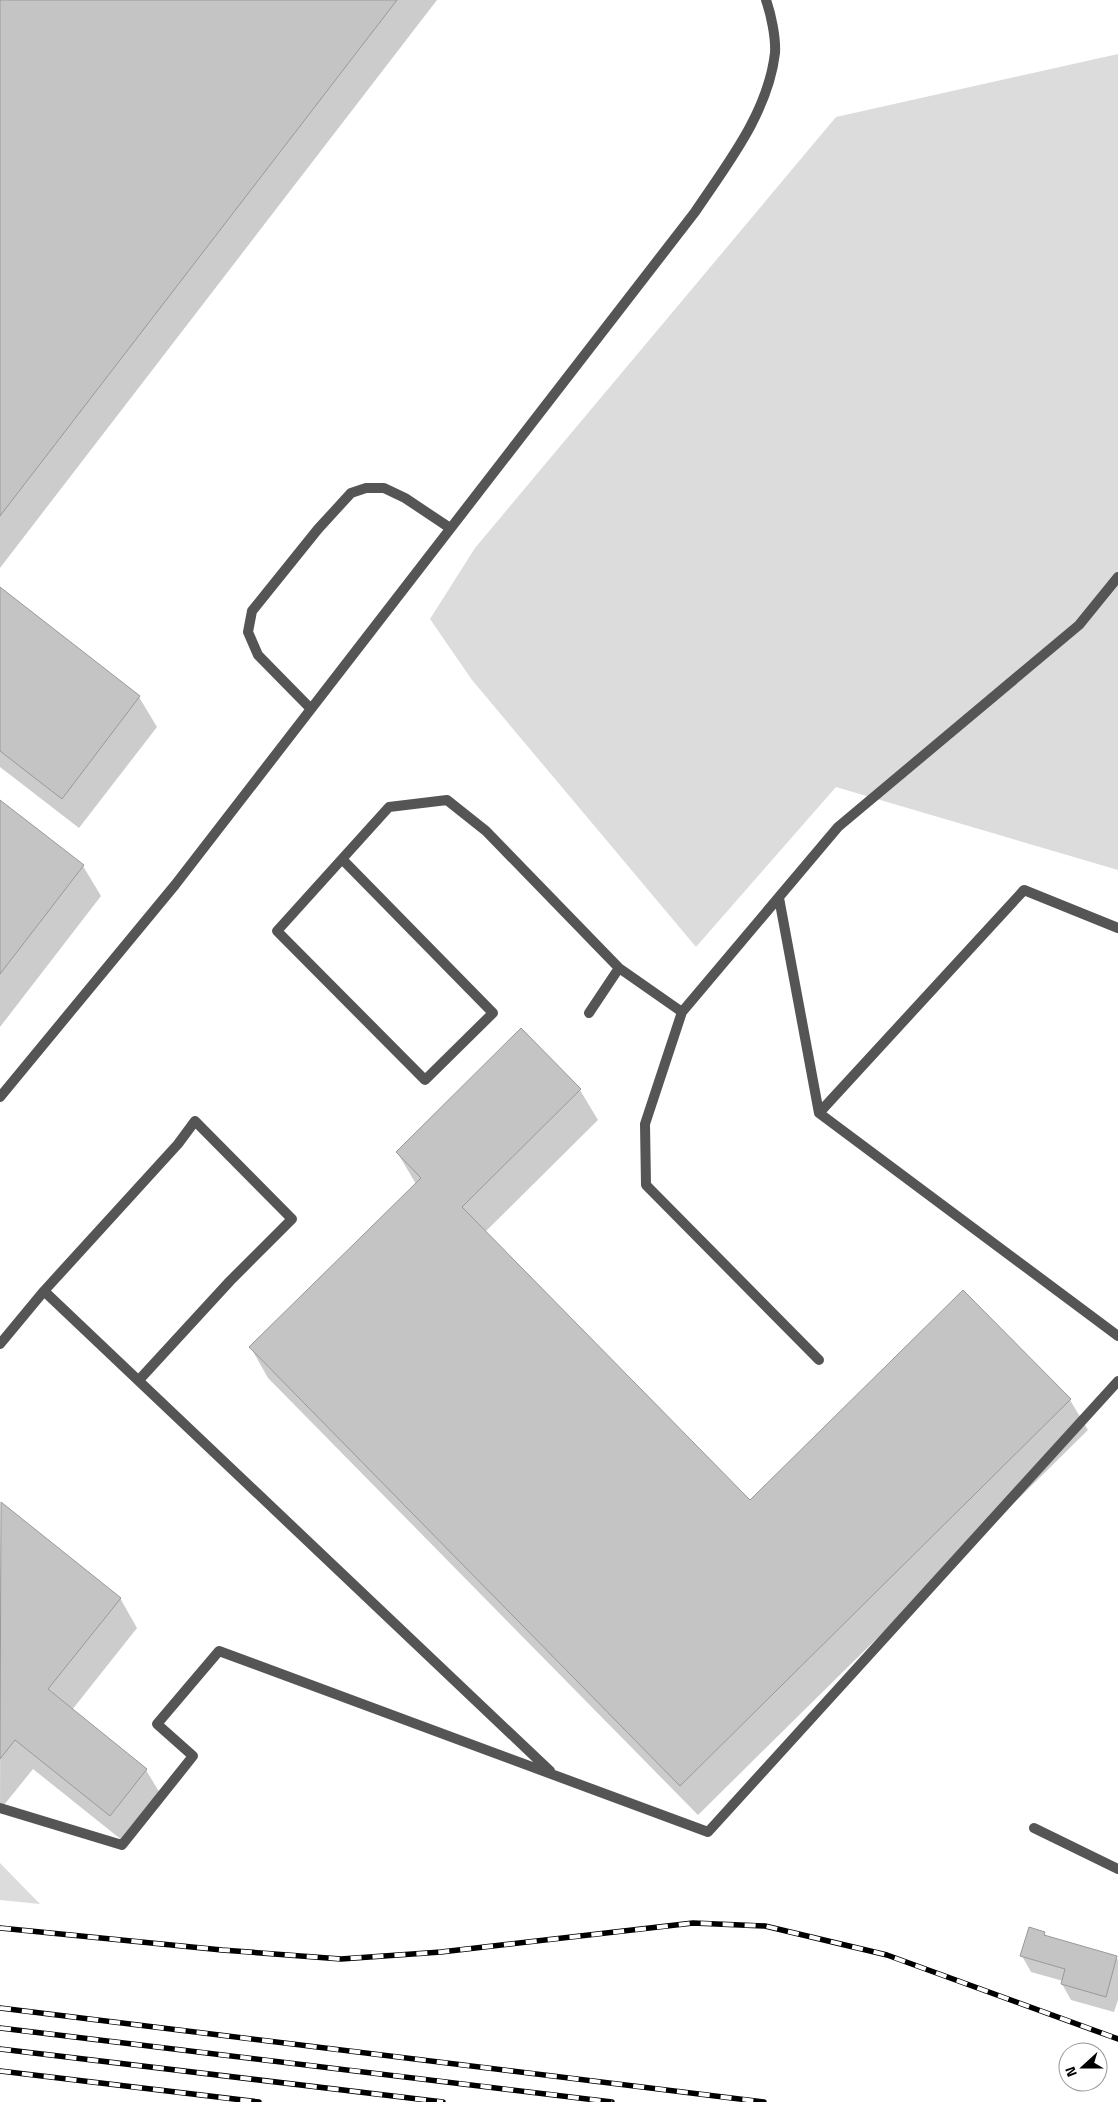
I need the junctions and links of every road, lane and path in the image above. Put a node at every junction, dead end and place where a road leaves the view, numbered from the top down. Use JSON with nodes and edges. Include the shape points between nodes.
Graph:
{"nodes":[{"id":1,"x":766,"y":0,"type":"edge"},
{"id":2,"x":450,"y":528,"type":"junction"},
{"id":3,"x":1118,"y":577,"type":"edge"},
{"id":4,"x":311,"y":709,"type":"junction"},
{"id":5,"x":342,"y":859,"type":"junction"},
{"id":6,"x":779,"y":898,"type":"junction"},
{"id":7,"x":1118,"y":928,"type":"edge"},
{"id":8,"x":619,"y":968,"type":"junction"},
{"id":9,"x":682,"y":1012,"type":"junction"},
{"id":10,"x":589,"y":1013,"type":"dead end"},
{"id":11,"x":0,"y":1097,"type":"edge"},
{"id":12,"x":819,"y":1114,"type":"junction"},
{"id":13,"x":44,"y":1291,"type":"junction"},
{"id":14,"x":1118,"y":1336,"type":"edge"},
{"id":15,"x":0,"y":1344,"type":"edge"},
{"id":16,"x":819,"y":1360,"type":"dead end"},
{"id":17,"x":139,"y":1380,"type":"junction"},
{"id":18,"x":1118,"y":1380,"type":"edge"},
{"id":19,"x":555,"y":1775,"type":"junction"},
{"id":20,"x":0,"y":1808,"type":"edge"},
{"id":21,"x":1034,"y":1828,"type":"dead end"},
{"id":22,"x":1118,"y":1869,"type":"edge"}],
"edges":[{"from":1,"to":2,"type":"lane","via":[[775,52],[763,99],[739,144],[695,212]]},
{"from":2,"to":4,"type":"lane"},
{"from":2,"to":4,"type":"lane","via":[[406,498],[384,488],[366,488],[351,493],[252,611],[248,632],[258,655]]},
{"from":3,"to":6,"type":"lane","via":[[1079,625],[838,827]]},
{"from":4,"to":11,"type":"lane","via":[[175,885]]},
{"from":5,"to":5,"type":"lane","via":[[277,930],[425,1080],[493,1013]]},
{"from":5,"to":8,"type":"lane","via":[[389,807],[447,800],[486,830]]},
{"from":6,"to":9,"type":"lane"},
{"from":6,"to":12,"type":"lane"},
{"from":7,"to":12,"type":"lane","via":[[1024,890]]},
{"from":8,"to":9,"type":"lane"},
{"from":8,"to":10,"type":"lane"},
{"from":9,"to":16,"type":"lane","via":[[645,1124],[646,1185]]},
{"from":12,"to":14,"type":"lane"},
{"from":13,"to":15,"type":"lane"},
{"from":13,"to":17,"type":"lane"},
{"from":13,"to":17,"type":"lane","via":[[178,1144],[195,1121],[292,1219],[230,1280]]},
{"from":17,"to":19,"type":"lane"},
{"from":18,"to":19,"type":"lane","via":[[708,1832]]},
{"from":19,"to":20,"type":"lane","via":[[219,1651],[157,1724],[193,1756],[122,1845]]},
{"from":21,"to":22,"type":"lane"}]}
